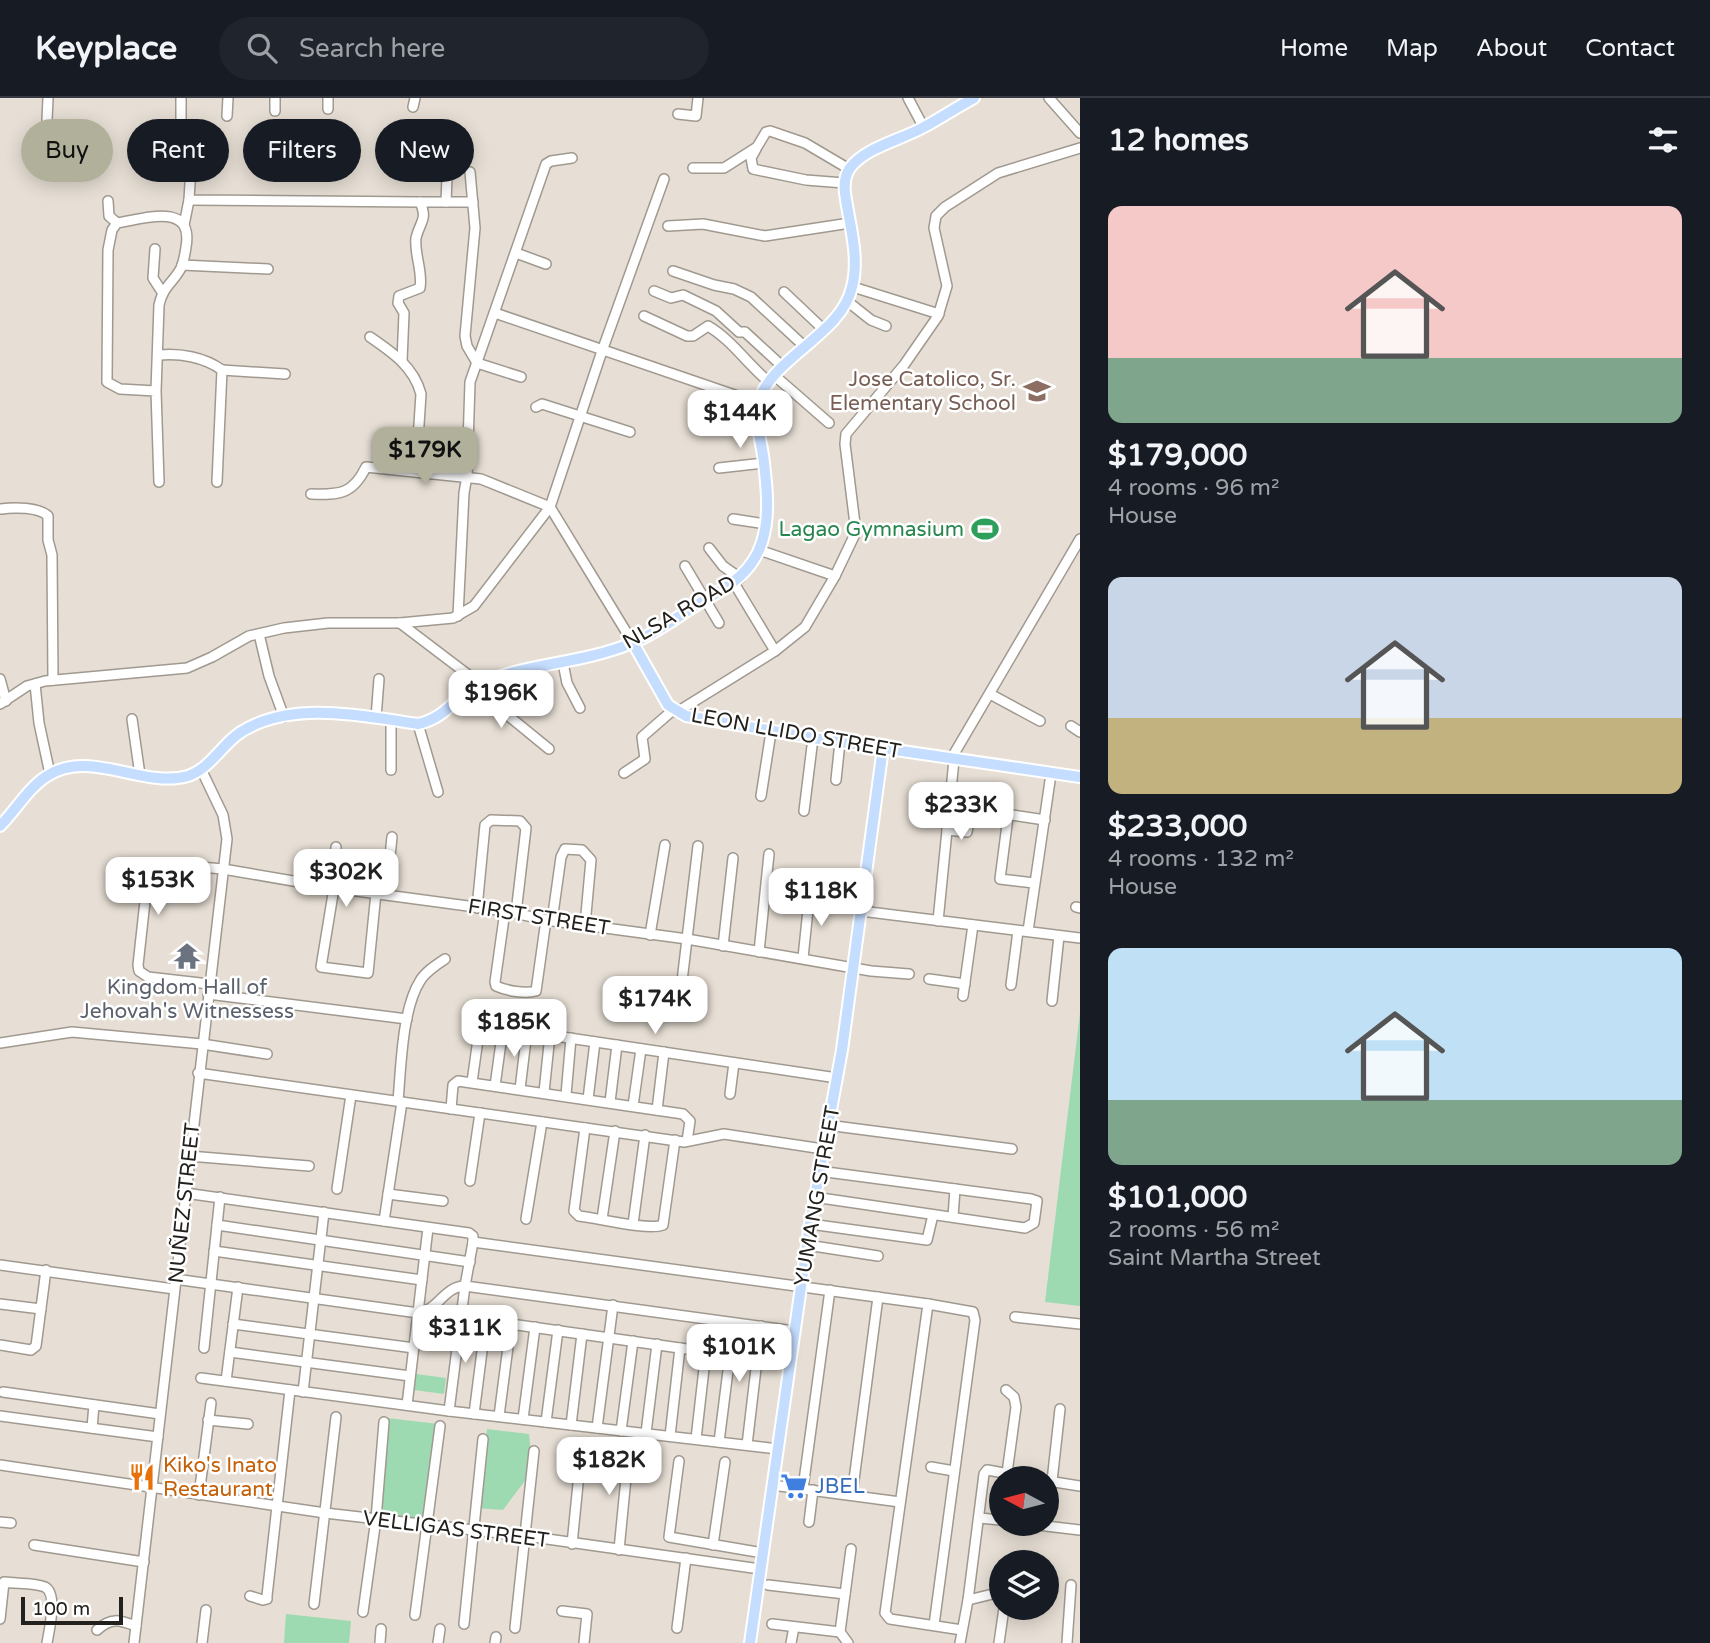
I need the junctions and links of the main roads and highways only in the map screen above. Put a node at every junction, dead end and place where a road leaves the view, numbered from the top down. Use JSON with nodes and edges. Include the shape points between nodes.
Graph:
{"nodes":[{"id":1,"x":974,"y":98,"type":"edge"},
{"id":2,"x":961,"y":101,"type":"edge"},
{"id":3,"x":633,"y":643,"type":"junction"},
{"id":4,"x":883,"y":748,"type":"junction"},
{"id":5,"x":1080,"y":777,"type":"edge"},
{"id":6,"x":0,"y":826,"type":"edge"},
{"id":7,"x":750,"y":1643,"type":"edge"}],
"edges":[{"from":1,"to":2,"type":"main road"},
{"from":2,"to":3,"type":"main road","name":"NLSA ROAD","via":[[924,128],[871,152],[849,169],[844,183],[855,264],[853,287],[847,301],[776,375],[758,402],[768,505],[759,550],[737,581]]},
{"from":3,"to":4,"type":"main road","name":"LEON LLIDO STREET","via":[[675,711],[771,732]]},
{"from":3,"to":6,"type":"main road","name":"NLSA ROAD","via":[[502,675],[476,685],[442,715],[418,724],[336,714],[265,721],[244,730],[201,769],[185,777],[68,768],[39,782]]},
{"from":4,"to":5,"type":"main road","name":"LEON LLIDO STREET"},
{"from":4,"to":7,"type":"main road","name":"YUMANG STREET","via":[[854,968],[818,1171]]}]}
